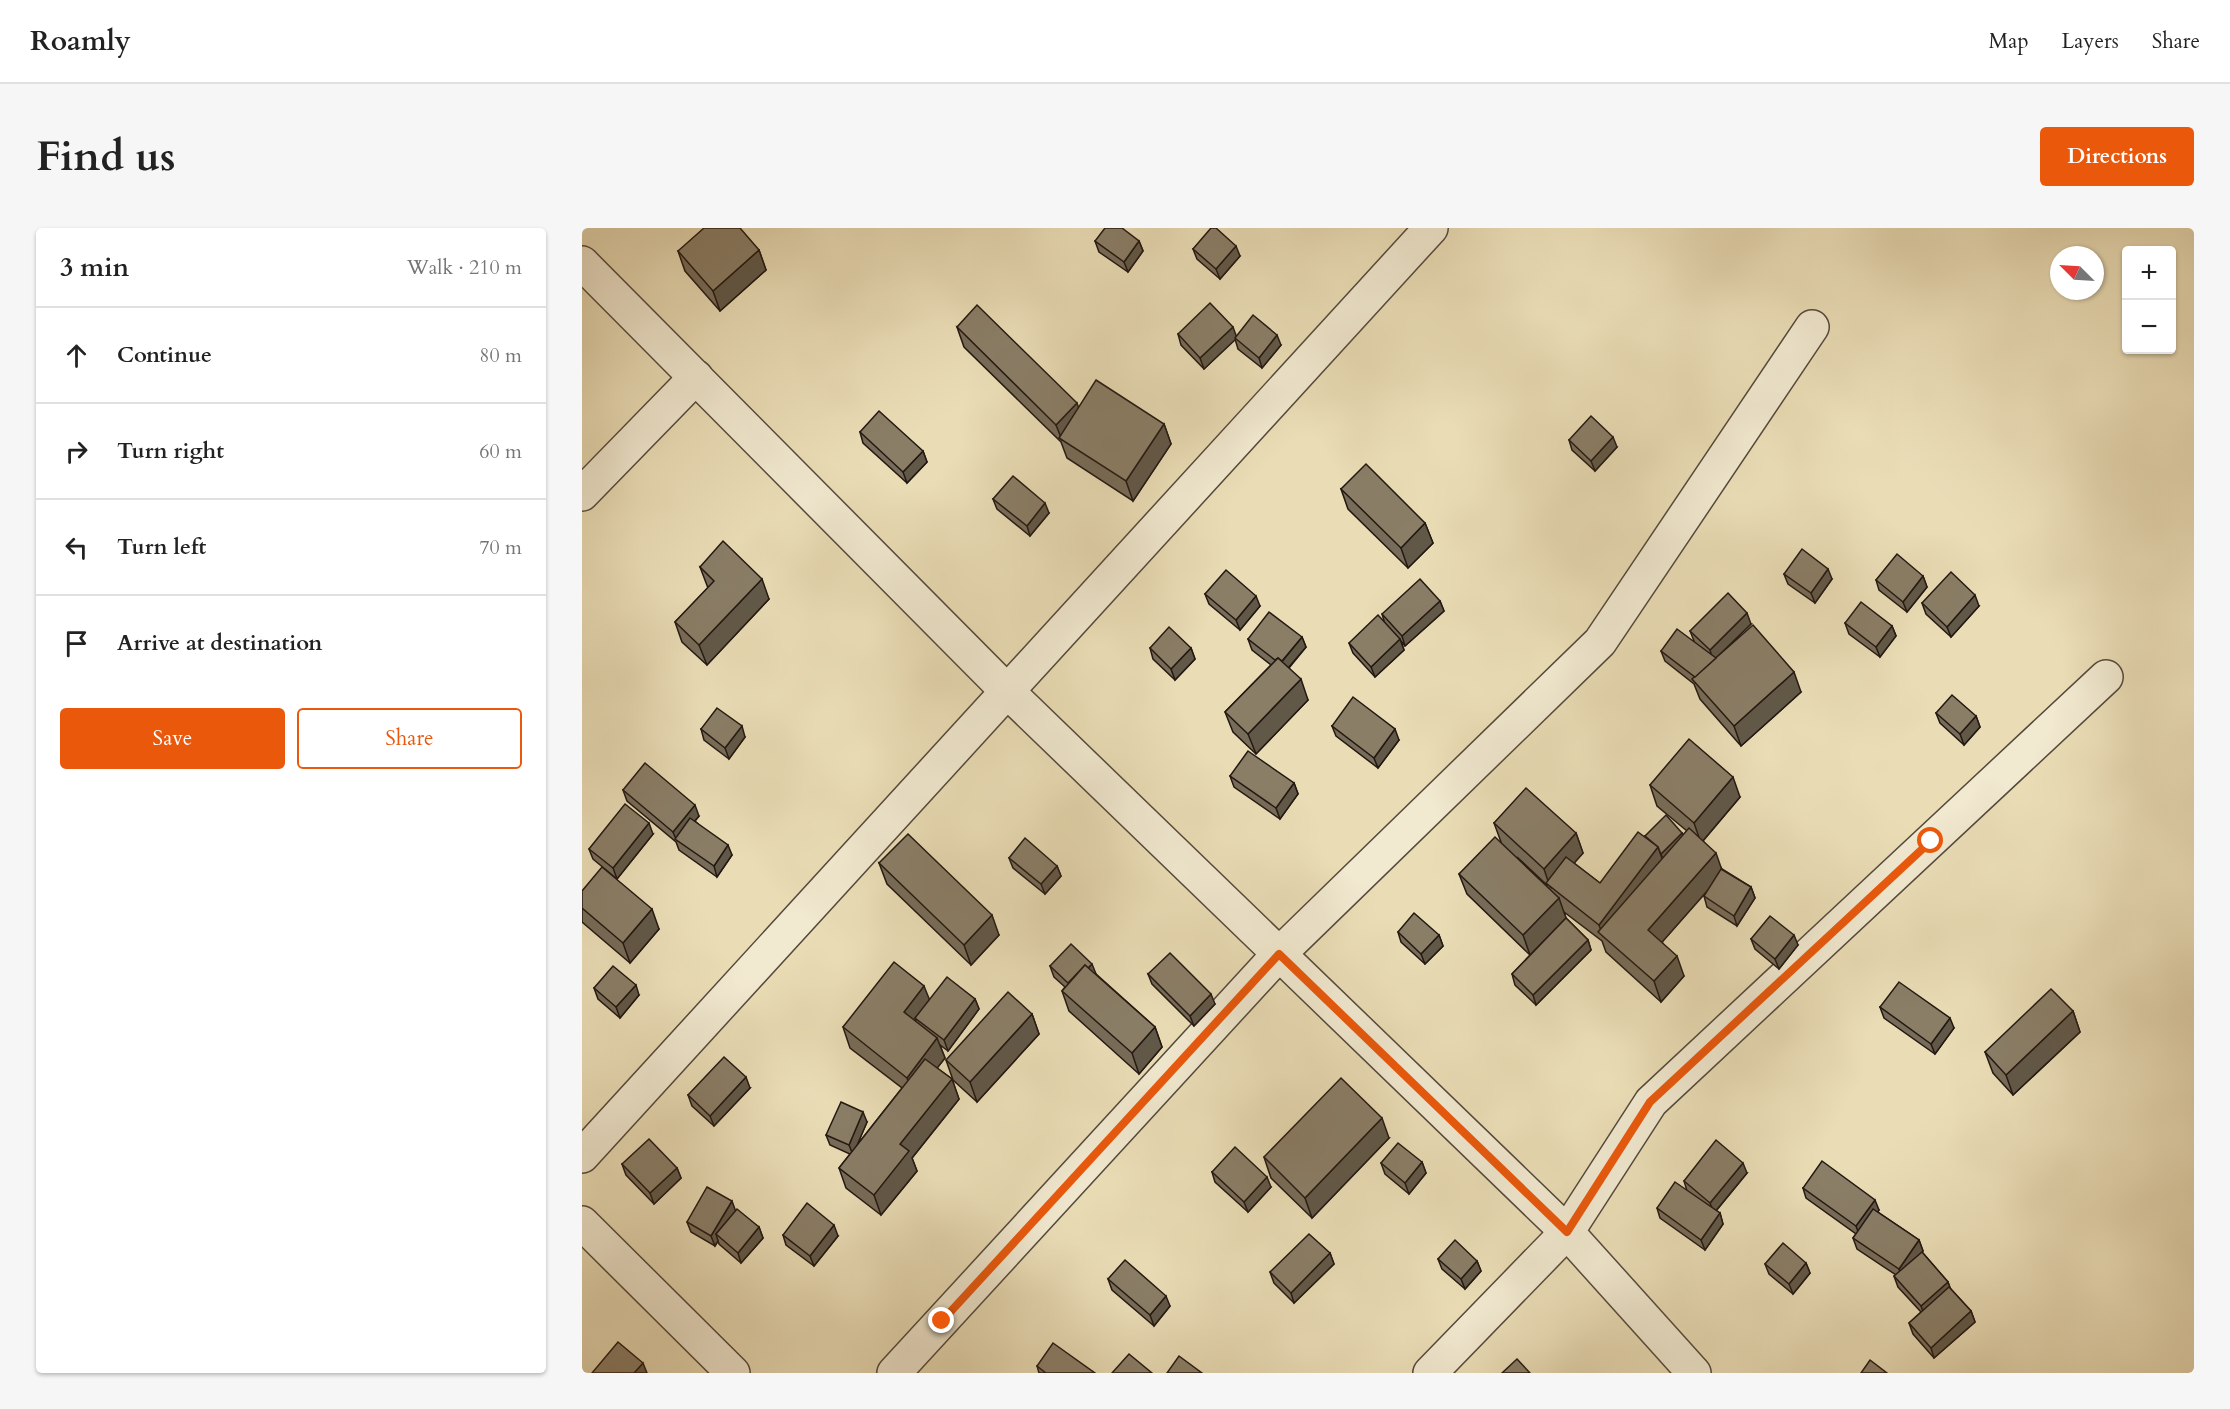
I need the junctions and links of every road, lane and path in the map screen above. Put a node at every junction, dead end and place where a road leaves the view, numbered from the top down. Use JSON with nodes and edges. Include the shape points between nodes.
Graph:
{"nodes":[{"id":1,"x":1431,"y":228,"type":"edge"},
{"id":2,"x":582,"y":262,"type":"edge"},
{"id":3,"x":1812,"y":327,"type":"dead end"},
{"id":4,"x":696,"y":377,"type":"junction"},
{"id":5,"x":582,"y":494,"type":"edge"},
{"id":6,"x":2106,"y":677,"type":"dead end"},
{"id":7,"x":1007,"y":691,"type":"junction"},
{"id":8,"x":1279,"y":954,"type":"junction"},
{"id":9,"x":582,"y":1156,"type":"edge"},
{"id":10,"x":582,"y":1223,"type":"edge"},
{"id":11,"x":1567,"y":1232,"type":"junction"},
{"id":12,"x":733,"y":1373,"type":"edge"},
{"id":13,"x":894,"y":1373,"type":"edge"},
{"id":14,"x":1430,"y":1373,"type":"edge"},
{"id":15,"x":1694,"y":1373,"type":"edge"}],
"edges":[{"from":1,"to":7,"type":"street"},
{"from":2,"to":4,"type":"street"},
{"from":3,"to":8,"type":"street","via":[[1600,642]]},
{"from":4,"to":5,"type":"street"},
{"from":4,"to":7,"type":"street"},
{"from":6,"to":11,"type":"street","via":[[1650,1102]]},
{"from":7,"to":8,"type":"street"},
{"from":7,"to":9,"type":"street"},
{"from":8,"to":11,"type":"street"},
{"from":8,"to":13,"type":"street"},
{"from":10,"to":12,"type":"street"},
{"from":11,"to":14,"type":"street"},
{"from":11,"to":15,"type":"street"}]}
